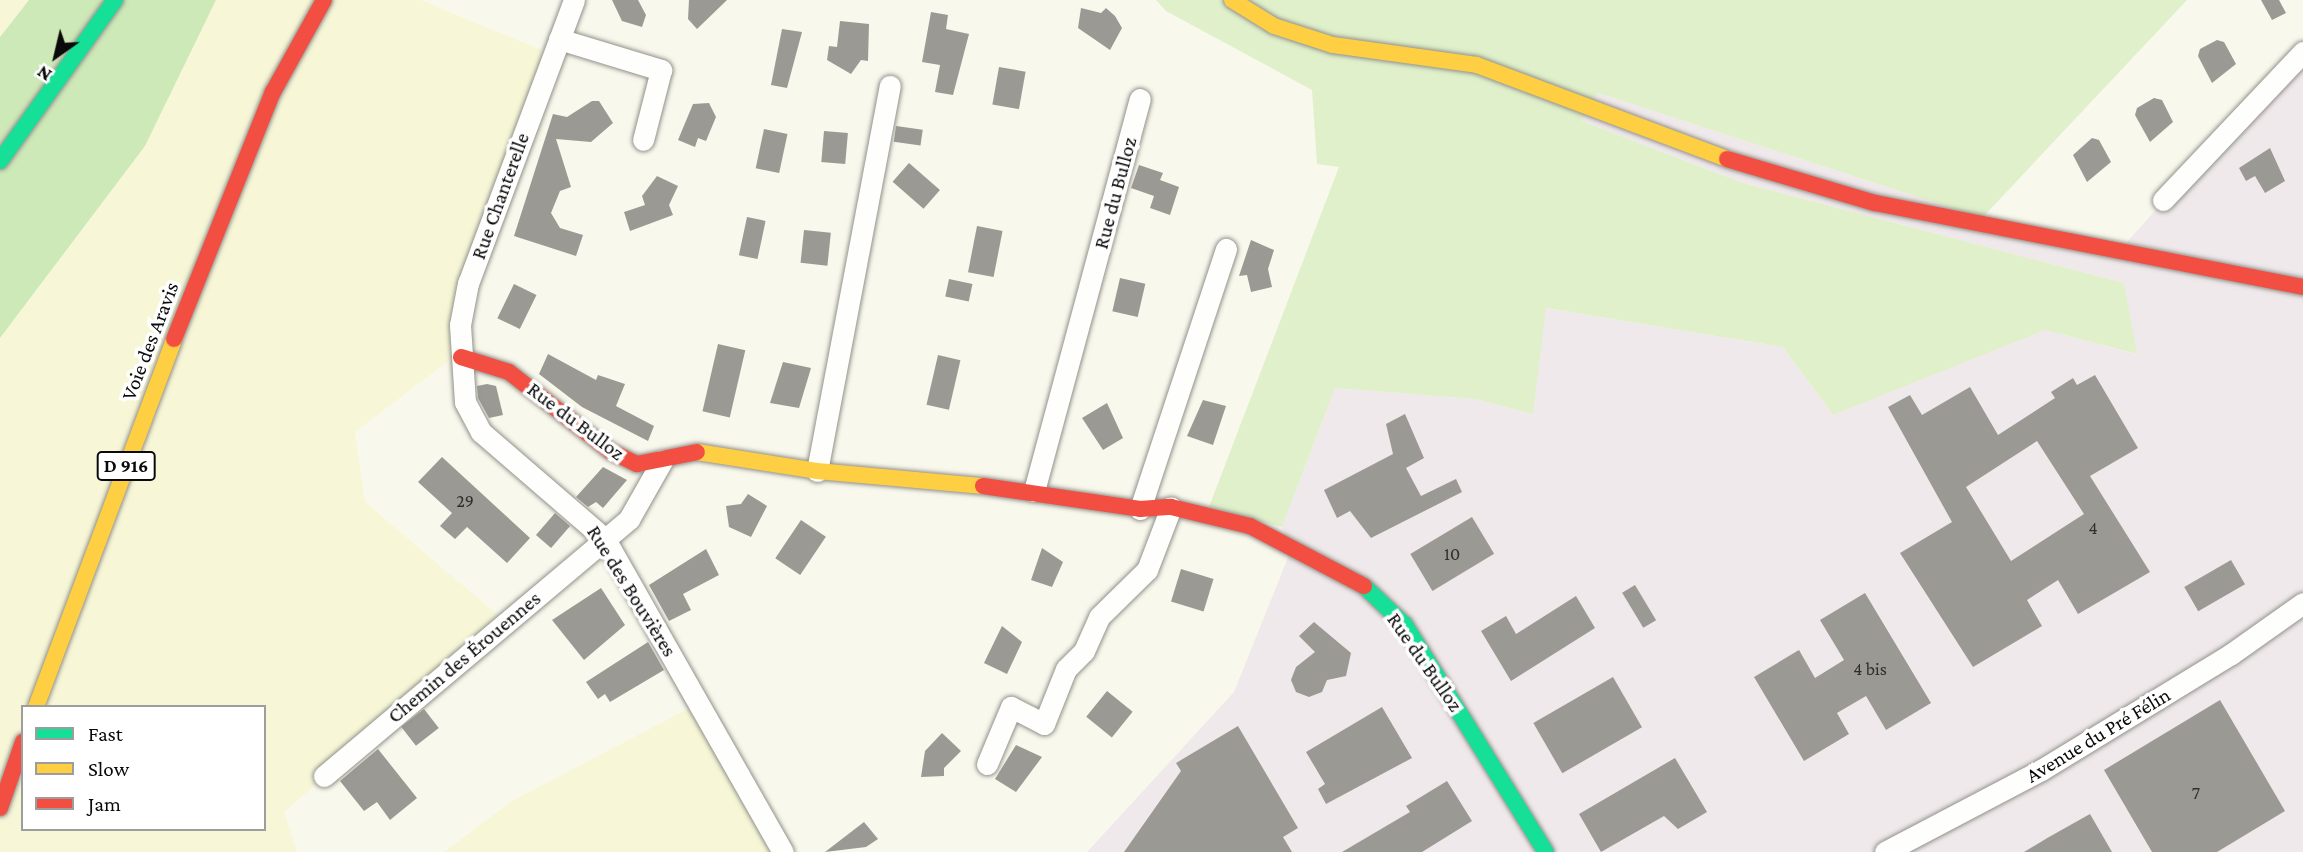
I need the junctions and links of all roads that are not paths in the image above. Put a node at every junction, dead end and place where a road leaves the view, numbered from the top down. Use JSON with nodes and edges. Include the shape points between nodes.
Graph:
{"nodes":[{"id":1,"x":115,"y":0,"type":"edge"},
{"id":2,"x":324,"y":0,"type":"edge"},
{"id":3,"x":574,"y":0,"type":"edge"},
{"id":4,"x":1232,"y":0,"type":"edge"},
{"id":5,"x":559,"y":39,"type":"junction"},
{"id":6,"x":2303,"y":52,"type":"edge"},
{"id":7,"x":890,"y":86,"type":"dead end"},
{"id":8,"x":1140,"y":99,"type":"dead end"},
{"id":9,"x":643,"y":140,"type":"dead end"},
{"id":10,"x":0,"y":161,"type":"edge"},
{"id":11,"x":2163,"y":200,"type":"dead end"},
{"id":12,"x":1226,"y":248,"type":"dead end"},
{"id":13,"x":2303,"y":287,"type":"edge"},
{"id":14,"x":461,"y":357,"type":"junction"},
{"id":15,"x":662,"y":461,"type":"junction"},
{"id":16,"x":817,"y":471,"type":"junction"},
{"id":17,"x":1034,"y":491,"type":"junction"},
{"id":18,"x":1171,"y":508,"type":"junction"},
{"id":19,"x":1140,"y":509,"type":"junction"},
{"id":20,"x":604,"y":539,"type":"junction"},
{"id":21,"x":2303,"y":603,"type":"edge"},
{"id":22,"x":37,"y":705,"type":"edge"},
{"id":23,"x":21,"y":748,"type":"edge"},
{"id":24,"x":987,"y":764,"type":"dead end"},
{"id":25,"x":324,"y":776,"type":"dead end"},
{"id":26,"x":0,"y":808,"type":"edge"},
{"id":27,"x":783,"y":852,"type":"edge"},
{"id":28,"x":1546,"y":852,"type":"edge"},
{"id":29,"x":1885,"y":852,"type":"edge"}],
"edges":[{"from":1,"to":10,"type":"main road"},
{"from":2,"to":22,"type":"main road","name":"Voie des Aravis","number":"D 916","via":[[274,92],[224,204]]},
{"from":3,"to":5,"type":"street","name":"Rue Chanterelle"},
{"from":4,"to":13,"type":"main road","via":[[1274,26],[1333,45],[1477,65],[1669,141],[1875,203]]},
{"from":5,"to":9,"type":"street","via":[[661,70]]},
{"from":5,"to":14,"type":"street","name":"Rue Chanterelle","via":[[468,284]]},
{"from":6,"to":11,"type":"street"},
{"from":7,"to":16,"type":"street"},
{"from":8,"to":17,"type":"street","name":"Rue du Bulloz"},
{"from":12,"to":19,"type":"street"},
{"from":14,"to":15,"type":"main road","name":"Rue du Bulloz","via":[[509,372],[610,451],[636,464]]},
{"from":14,"to":20,"type":"street","name":"Rue des Bouvières","via":[[465,402],[481,432]]},
{"from":15,"to":16,"type":"main road","name":"Rue du Bulloz","via":[[686,450]]},
{"from":15,"to":20,"type":"street","name":"Chemin des Érouennes","via":[[629,519]]},
{"from":16,"to":17,"type":"main road","name":"Rue du Bulloz"},
{"from":17,"to":19,"type":"main road","name":"Rue du Bulloz"},
{"from":18,"to":19,"type":"main road","name":"Rue du Bulloz"},
{"from":18,"to":24,"type":"street","via":[[1147,570],[1099,617],[1084,651],[1066,669],[1044,724],[1012,707]]},
{"from":18,"to":28,"type":"main road","name":"Rue du Bulloz","via":[[1250,526],[1370,589],[1405,625]]},
{"from":20,"to":25,"type":"street","name":"Chemin des Érouennes"},
{"from":20,"to":27,"type":"street","name":"Rue des Bouvières"},
{"from":21,"to":29,"type":"street","name":"Avenue du Pré Félin","via":[[2231,654],[2041,770]]},
{"from":23,"to":26,"type":"main road"}]}
